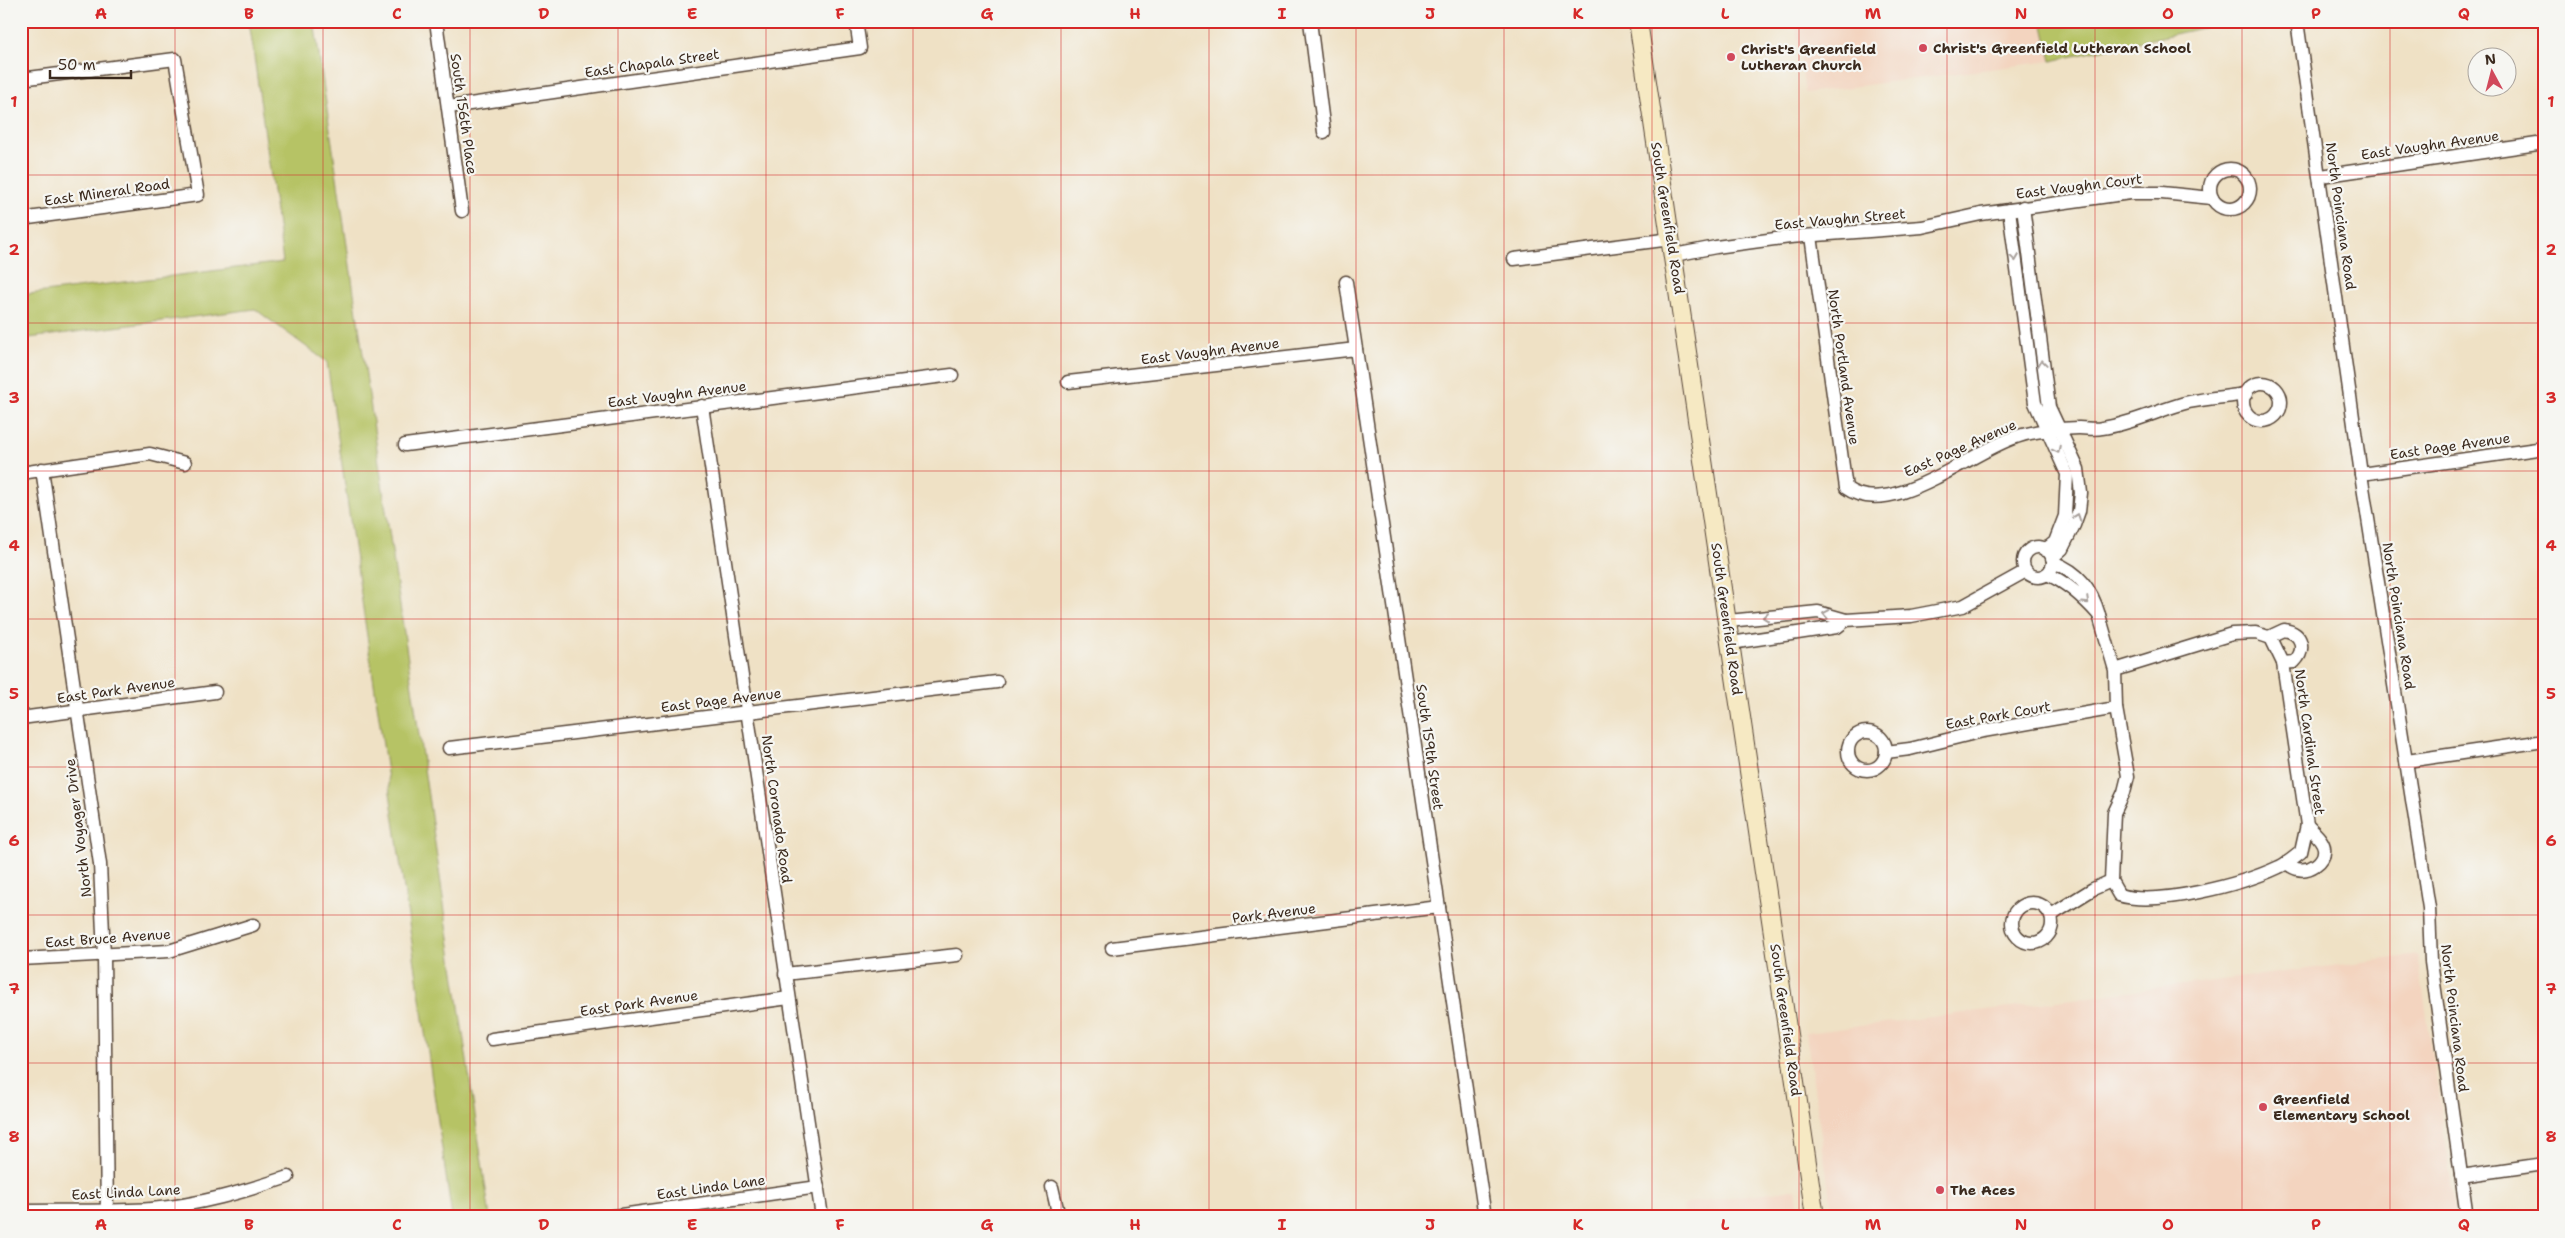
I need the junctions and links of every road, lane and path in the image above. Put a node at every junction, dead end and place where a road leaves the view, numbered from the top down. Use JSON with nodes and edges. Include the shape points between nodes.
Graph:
{"nodes":[{"id":1,"x":436,"y":21,"type":"edge"},
{"id":2,"x":856,"y":21,"type":"edge"},
{"id":3,"x":1310,"y":21,"type":"edge"},
{"id":4,"x":1638,"y":21,"type":"edge"},
{"id":5,"x":2297,"y":21,"type":"edge"},
{"id":6,"x":21,"y":79,"type":"edge"},
{"id":7,"x":449,"y":107,"type":"junction"},
{"id":8,"x":1324,"y":132,"type":"dead end"},
{"id":9,"x":2544,"y":143,"type":"edge"},
{"id":10,"x":2321,"y":176,"type":"junction"},
{"id":11,"x":2212,"y":198,"type":"dead end"},
{"id":12,"x":2023,"y":207,"type":"junction"},
{"id":13,"x":2009,"y":210,"type":"junction"},
{"id":14,"x":462,"y":211,"type":"dead end"},
{"id":15,"x":21,"y":219,"type":"edge"},
{"id":16,"x":1812,"y":236,"type":"junction"},
{"id":17,"x":1672,"y":247,"type":"junction"},
{"id":18,"x":1514,"y":258,"type":"dead end"},
{"id":19,"x":1346,"y":282,"type":"dead end"},
{"id":20,"x":2028,"y":307,"type":"junction"},
{"id":21,"x":1356,"y":349,"type":"junction"},
{"id":22,"x":952,"y":375,"type":"dead end"},
{"id":23,"x":1068,"y":382,"type":"dead end"},
{"id":24,"x":2246,"y":394,"type":"dead end"},
{"id":25,"x":702,"y":406,"type":"junction"},
{"id":26,"x":2047,"y":430,"type":"junction"},
{"id":27,"x":2062,"y":431,"type":"junction"},
{"id":28,"x":405,"y":445,"type":"dead end"},
{"id":29,"x":2544,"y":448,"type":"edge"},
{"id":30,"x":185,"y":463,"type":"dead end"},
{"id":31,"x":42,"y":470,"type":"junction"},
{"id":32,"x":21,"y":472,"type":"edge"},
{"id":33,"x":2361,"y":474,"type":"junction"},
{"id":34,"x":1857,"y":496,"type":"joint"},
{"id":35,"x":2050,"y":556,"type":"junction"},
{"id":36,"x":2026,"y":571,"type":"junction"},
{"id":37,"x":2047,"y":574,"type":"junction"},
{"id":38,"x":1790,"y":614,"type":"junction"},
{"id":39,"x":2099,"y":615,"type":"junction"},
{"id":40,"x":1846,"y":620,"type":"junction"},
{"id":41,"x":1728,"y":621,"type":"junction"},
{"id":42,"x":1792,"y":634,"type":"junction"},
{"id":43,"x":2270,"y":638,"type":"junction"},
{"id":44,"x":1731,"y":643,"type":"junction"},
{"id":45,"x":2283,"y":663,"type":"junction"},
{"id":46,"x":2115,"y":670,"type":"junction"},
{"id":47,"x":997,"y":682,"type":"dead end"},
{"id":48,"x":215,"y":692,"type":"dead end"},
{"id":49,"x":2116,"y":708,"type":"junction"},
{"id":50,"x":78,"y":710,"type":"junction"},
{"id":51,"x":749,"y":712,"type":"junction"},
{"id":52,"x":21,"y":718,"type":"edge"},
{"id":53,"x":2544,"y":741,"type":"edge"},
{"id":54,"x":449,"y":748,"type":"dead end"},
{"id":55,"x":1886,"y":752,"type":"dead end"},
{"id":56,"x":2407,"y":761,"type":"junction"},
{"id":57,"x":2307,"y":826,"type":"junction"},
{"id":58,"x":2286,"y":863,"type":"junction"},
{"id":59,"x":2110,"y":881,"type":"junction"},
{"id":60,"x":1438,"y":907,"type":"junction"},
{"id":61,"x":2051,"y":915,"type":"dead end"},
{"id":62,"x":254,"y":925,"type":"dead end"},
{"id":63,"x":1112,"y":948,"type":"dead end"},
{"id":64,"x":957,"y":955,"type":"dead end"},
{"id":65,"x":104,"y":956,"type":"junction"},
{"id":66,"x":21,"y":959,"type":"edge"},
{"id":67,"x":785,"y":974,"type":"junction"},
{"id":68,"x":789,"y":998,"type":"junction"},
{"id":69,"x":492,"y":1038,"type":"dead end"},
{"id":70,"x":2544,"y":1164,"type":"edge"},
{"id":71,"x":2461,"y":1176,"type":"junction"},
{"id":72,"x":288,"y":1177,"type":"dead end"},
{"id":73,"x":818,"y":1187,"type":"junction"},
{"id":74,"x":1052,"y":1187,"type":"dead end"},
{"id":75,"x":21,"y":1211,"type":"edge"},
{"id":76,"x":107,"y":1213,"type":"edge"},
{"id":77,"x":608,"y":1217,"type":"edge"},
{"id":78,"x":822,"y":1217,"type":"edge"},
{"id":79,"x":1059,"y":1217,"type":"edge"},
{"id":80,"x":1485,"y":1217,"type":"edge"},
{"id":81,"x":1815,"y":1217,"type":"edge"},
{"id":82,"x":2467,"y":1217,"type":"edge"}],
"edges":[{"from":1,"to":7,"type":"street","name":"South 156th Place"},
{"from":2,"to":7,"type":"street","name":"East Chapala Street","via":[[860,48]]},
{"from":3,"to":8,"type":"street"},
{"from":4,"to":17,"type":"main road","name":"South Greenfield Road"},
{"from":5,"to":10,"type":"street","name":"North Poinciana Road"},
{"from":6,"to":15,"type":"street","name":"East Mineral Road","via":[[175,59],[198,195]]},
{"from":7,"to":14,"type":"street","name":"South 156th Place"},
{"from":9,"to":10,"type":"street","name":"East Vaughn Avenue"},
{"from":10,"to":33,"type":"street","name":"North Poinciana Road"},
{"from":11,"to":12,"type":"street","name":"East Vaughn Court","via":[[2130,193]]},
{"from":12,"to":13,"type":"street","name":"East Vaughn Court"},
{"from":12,"to":20,"type":"street"},
{"from":13,"to":16,"type":"street","name":"East Vaughn Street","via":[[1922,227]]},
{"from":13,"to":20,"type":"street","one_way":true},
{"from":16,"to":17,"type":"street","name":"East Vaughn Street","via":[[1716,247]]},
{"from":16,"to":34,"type":"street","name":"North Portland Avenue","via":[[1846,488]]},
{"from":17,"to":18,"type":"street","name":"East Vaughn Street"},
{"from":17,"to":41,"type":"main road","name":"South Greenfield Road"},
{"from":19,"to":21,"type":"street","name":"South 159th Street"},
{"from":20,"to":26,"type":"street","via":[[2035,403]]},
{"from":27,"to":20,"type":"street","one_way":true,"via":[[2049,407]]},
{"from":21,"to":23,"type":"street","name":"East Vaughn Avenue"},
{"from":21,"to":60,"type":"street","name":"South 159th Street"},
{"from":22,"to":25,"type":"street","name":"East Vaughn Avenue"},
{"from":24,"to":27,"type":"street","name":"East Page Avenue","via":[[2188,402],[2128,423]]},
{"from":25,"to":28,"type":"street","name":"East Vaughn Avenue"},
{"from":25,"to":51,"type":"street","name":"North Coronado Road"},
{"from":26,"to":27,"type":"street","name":"East Page Avenue"},
{"from":26,"to":34,"type":"street","name":"East Page Avenue","via":[[2015,437],[1932,480],[1895,493]]},
{"from":26,"to":35,"type":"street","one_way":true,"via":[[2067,474],[2065,516]]},
{"from":35,"to":27,"type":"street","one_way":true,"via":[[2062,549],[2074,525],[2081,493],[2078,470]]},
{"from":29,"to":33,"type":"street","name":"East Page Avenue"},
{"from":30,"to":31,"type":"street","via":[[150,454]]},
{"from":31,"to":32,"type":"street"},
{"from":31,"to":50,"type":"street","name":"North Voyager Drive"},
{"from":33,"to":56,"type":"street","name":"North Poinciana Road"},
{"from":35,"to":36,"type":"street","via":[[2036,548],[2027,552],[2023,561]]},
{"from":35,"to":37,"type":"street"},
{"from":35,"to":39,"type":"street","via":[[2081,578],[2094,597]]},
{"from":36,"to":37,"type":"street","via":[[2033,576]]},
{"from":36,"to":40,"type":"street","via":[[1963,606],[1911,616]]},
{"from":37,"to":39,"type":"street","one_way":true,"via":[[2068,584]]},
{"from":40,"to":38,"type":"street","one_way":true,"via":[[1818,612]]},
{"from":38,"to":41,"type":"street","one_way":true},
{"from":38,"to":42,"type":"street"},
{"from":39,"to":46,"type":"street"},
{"from":40,"to":42,"type":"street","via":[[1837,627]]},
{"from":41,"to":44,"type":"main road","name":"South Greenfield Road"},
{"from":42,"to":44,"type":"street"},
{"from":43,"to":45,"type":"street","name":"North Cardinal Street"},
{"from":43,"to":45,"type":"street","name":"North Cardinal Street","via":[[2284,630],[2298,636],[2303,645],[2301,655],[2294,662]]},
{"from":43,"to":46,"type":"street","via":[[2256,633],[2232,634]]},
{"from":44,"to":81,"type":"main road","name":"South Greenfield Road"},
{"from":45,"to":57,"type":"street","name":"North Cardinal Street"},
{"from":46,"to":49,"type":"street"},
{"from":47,"to":51,"type":"street","name":"East Page Avenue"},
{"from":48,"to":50,"type":"street","name":"East Park Avenue"},
{"from":49,"to":55,"type":"street","name":"East Park Court"},
{"from":49,"to":59,"type":"street","via":[[2128,776],[2114,813]]},
{"from":50,"to":52,"type":"street","name":"East Park Avenue"},
{"from":50,"to":65,"type":"street","name":"North Voyager Drive","via":[[100,864]]},
{"from":51,"to":54,"type":"street","name":"East Page Avenue"},
{"from":51,"to":67,"type":"street","name":"North Coronado Road"},
{"from":53,"to":56,"type":"street"},
{"from":56,"to":71,"type":"street","name":"North Poinciana Road","via":[[2429,908],[2431,962]]},
{"from":57,"to":58,"type":"street","name":"North Cardinal Street","via":[[2301,852]]},
{"from":57,"to":58,"type":"street","name":"North Cardinal Street","via":[[2322,842],[2322,858],[2308,869],[2296,869]]},
{"from":58,"to":59,"type":"street","via":[[2214,890],[2133,900],[2119,895]]},
{"from":59,"to":61,"type":"street"},
{"from":60,"to":63,"type":"street","name":"Park Avenue"},
{"from":60,"to":80,"type":"street","name":"South 159th Street"},
{"from":62,"to":65,"type":"street","name":"East Bruce Avenue","via":[[169,951]]},
{"from":64,"to":67,"type":"street"},
{"from":65,"to":66,"type":"street","name":"East Bruce Avenue"},
{"from":65,"to":76,"type":"street","name":"North Voyager Drive"},
{"from":67,"to":68,"type":"street","name":"North Coronado Road"},
{"from":68,"to":69,"type":"street","name":"East Park Avenue"},
{"from":68,"to":73,"type":"street","name":"North Coronado Road"},
{"from":70,"to":71,"type":"street"},
{"from":71,"to":82,"type":"street","name":"North Poinciana Road"},
{"from":72,"to":76,"type":"street","name":"East Linda Lane","via":[[238,1194],[194,1203]]},
{"from":73,"to":77,"type":"street","name":"East Linda Lane"},
{"from":73,"to":78,"type":"street","name":"North Coronado Road"},
{"from":74,"to":79,"type":"street"},
{"from":75,"to":76,"type":"street","name":"East Linda Lane"}]}
